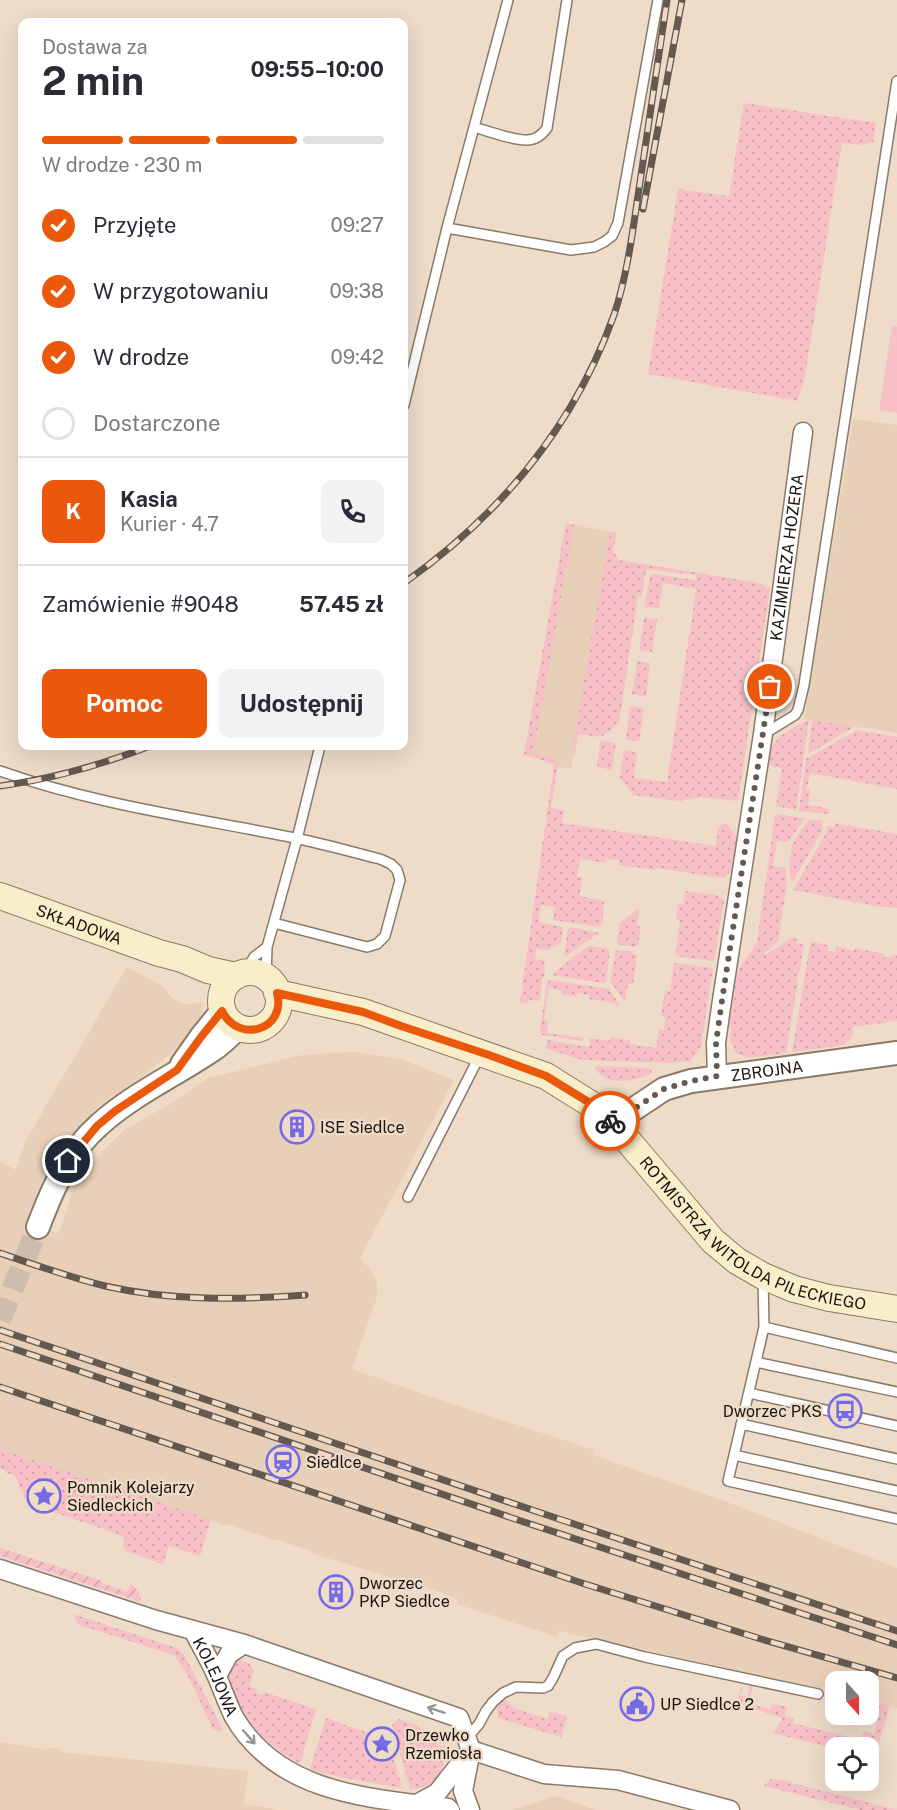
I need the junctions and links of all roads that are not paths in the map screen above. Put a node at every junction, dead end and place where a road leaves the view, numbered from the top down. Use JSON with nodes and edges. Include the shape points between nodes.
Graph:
{"nodes":[{"id":1,"x":508,"y":0,"type":"edge"},
{"id":2,"x":567,"y":0,"type":"edge"},
{"id":3,"x":658,"y":0,"type":"edge"},
{"id":4,"x":897,"y":81,"type":"edge"},
{"id":5,"x":474,"y":127,"type":"junction"},
{"id":6,"x":447,"y":228,"type":"junction"},
{"id":7,"x":408,"y":389,"type":"edge"},
{"id":8,"x":803,"y":432,"type":"dead end"},
{"id":9,"x":763,"y":734,"type":"junction"},
{"id":10,"x":319,"y":750,"type":"edge"},
{"id":11,"x":0,"y":771,"type":"edge"},
{"id":12,"x":297,"y":838,"type":"junction"},
{"id":13,"x":0,"y":896,"type":"edge"},
{"id":14,"x":274,"y":923,"type":"junction"},
{"id":15,"x":267,"y":947,"type":"junction"},
{"id":16,"x":159,"y":953,"type":"junction"},
{"id":17,"x":260,"y":986,"type":"junction"},
{"id":18,"x":227,"y":1012,"type":"junction"},
{"id":19,"x":482,"y":1052,"type":"junction"},
{"id":20,"x":897,"y":1053,"type":"edge"},
{"id":21,"x":717,"y":1076,"type":"junction"},
{"id":22,"x":613,"y":1123,"type":"junction"},
{"id":23,"x":408,"y":1197,"type":"dead end"},
{"id":24,"x":38,"y":1227,"type":"tunnel mouth"},
{"id":25,"x":763,"y":1276,"type":"junction"},
{"id":26,"x":897,"y":1309,"type":"edge"},
{"id":27,"x":764,"y":1327,"type":"junction"},
{"id":28,"x":897,"y":1358,"type":"edge"},
{"id":29,"x":756,"y":1362,"type":"junction"},
{"id":30,"x":897,"y":1392,"type":"edge"},
{"id":31,"x":749,"y":1393,"type":"junction"},
{"id":32,"x":741,"y":1424,"type":"junction"},
{"id":33,"x":897,"y":1426,"type":"edge"},
{"id":34,"x":734,"y":1455,"type":"junction"},
{"id":35,"x":897,"y":1459,"type":"edge"},
{"id":36,"x":897,"y":1491,"type":"edge"},
{"id":37,"x":897,"y":1519,"type":"edge"},
{"id":38,"x":0,"y":1569,"type":"edge"},
{"id":39,"x":193,"y":1630,"type":"junction"},
{"id":40,"x":244,"y":1644,"type":"junction"},
{"id":41,"x":217,"y":1676,"type":"junction"},
{"id":42,"x":818,"y":1694,"type":"dead end"},
{"id":43,"x":469,"y":1744,"type":"junction"},
{"id":44,"x":356,"y":1803,"type":"edge"},
{"id":45,"x":417,"y":1804,"type":"junction"},
{"id":46,"x":450,"y":1810,"type":"edge"},
{"id":47,"x":470,"y":1810,"type":"edge"},
{"id":48,"x":730,"y":1810,"type":"edge"}],
"edges":[{"from":1,"to":5,"type":"lane"},
{"from":2,"to":5,"type":"lane","via":[[547,128],[537,138],[525,141]]},
{"from":3,"to":6,"type":"lane","via":[[618,223],[612,236],[594,247],[571,250]]},
{"from":4,"to":9,"type":"lane","via":[[804,685],[795,715]]},
{"from":5,"to":6,"type":"lane"},
{"from":6,"to":7,"type":"lane"},
{"from":8,"to":9,"type":"street","name":"KAZIMIERZA HOZERA"},
{"from":9,"to":21,"type":"street","name":"KAZIMIERZA HOZERA","via":[[716,1043]]},
{"from":10,"to":12,"type":"lane"},
{"from":11,"to":12,"type":"lane","via":[[101,801]]},
{"from":12,"to":14,"type":"lane"},
{"from":12,"to":14,"type":"lane","via":[[391,864],[397,870],[400,880],[385,936],[367,947]]},
{"from":13,"to":16,"type":"main road","name":"SKŁADOWA"},
{"from":14,"to":15,"type":"lane"},
{"from":15,"to":17,"type":"lane"},
{"from":15,"to":17,"type":"lane","via":[[254,957]]},
{"from":16,"to":17,"type":"main road","name":"SKŁADOWA"},
{"from":16,"to":18,"type":"main road","name":"SKŁADOWA"},
{"from":17,"to":18,"type":"main road","via":[[226,985]]},
{"from":17,"to":18,"type":"main road","via":[[271,1021],[247,1030]]},
{"from":17,"to":19,"type":"main road","name":"ROTMISTRZA WITOLDA PILECKIEGO","via":[[363,1012]]},
{"from":18,"to":24,"type":"street","via":[[201,1037],[177,1070],[115,1111],[81,1144],[51,1191]]},
{"from":19,"to":22,"type":"main road","name":"ROTMISTRZA WITOLDA PILECKIEGO","via":[[546,1076],[590,1103]]},
{"from":19,"to":23,"type":"lane"},
{"from":20,"to":21,"type":"street","name":"ZBROJNA"},
{"from":21,"to":22,"type":"street","name":"ZBROJNA","via":[[664,1089]]},
{"from":22,"to":25,"type":"main road","name":"ROTMISTRZA WITOLDA PILECKIEGO","via":[[713,1241]]},
{"from":25,"to":26,"type":"main road","name":"ROTMISTRZA WITOLDA PILECKIEGO","via":[[829,1298]]},
{"from":25,"to":27,"type":"lane"},
{"from":27,"to":28,"type":"lane"},
{"from":27,"to":29,"type":"lane"},
{"from":29,"to":30,"type":"lane"},
{"from":29,"to":31,"type":"lane"},
{"from":31,"to":32,"type":"lane"},
{"from":31,"to":33,"type":"lane"},
{"from":32,"to":34,"type":"lane"},
{"from":32,"to":35,"type":"lane"},
{"from":34,"to":36,"type":"lane"},
{"from":34,"to":37,"type":"lane","via":[[728,1481]]},
{"from":38,"to":39,"type":"street","name":"KOLEJOWA"},
{"from":39,"to":40,"type":"street"},
{"from":39,"to":41,"type":"street","name":"KOLEJOWA"},
{"from":40,"to":41,"type":"street","via":[[229,1654]]},
{"from":43,"to":40,"type":"street","one_way":true,"via":[[459,1718]]},
{"from":41,"to":44,"type":"street","name":"KOLEJOWA","one_way":true,"via":[[244,1731],[274,1763]]},
{"from":42,"to":43,"type":"lane","via":[[596,1644],[575,1648],[563,1656],[548,1686],[516,1687],[503,1693],[492,1702]]},
{"from":43,"to":45,"type":"street","via":[[437,1793]]},
{"from":43,"to":47,"type":"street","via":[[463,1791]]},
{"from":43,"to":48,"type":"street","via":[[544,1774],[618,1780]]},
{"from":44,"to":45,"type":"street","name":"KOLEJOWA"},
{"from":45,"to":46,"type":"street","name":"KOLEJOWA"}]}
